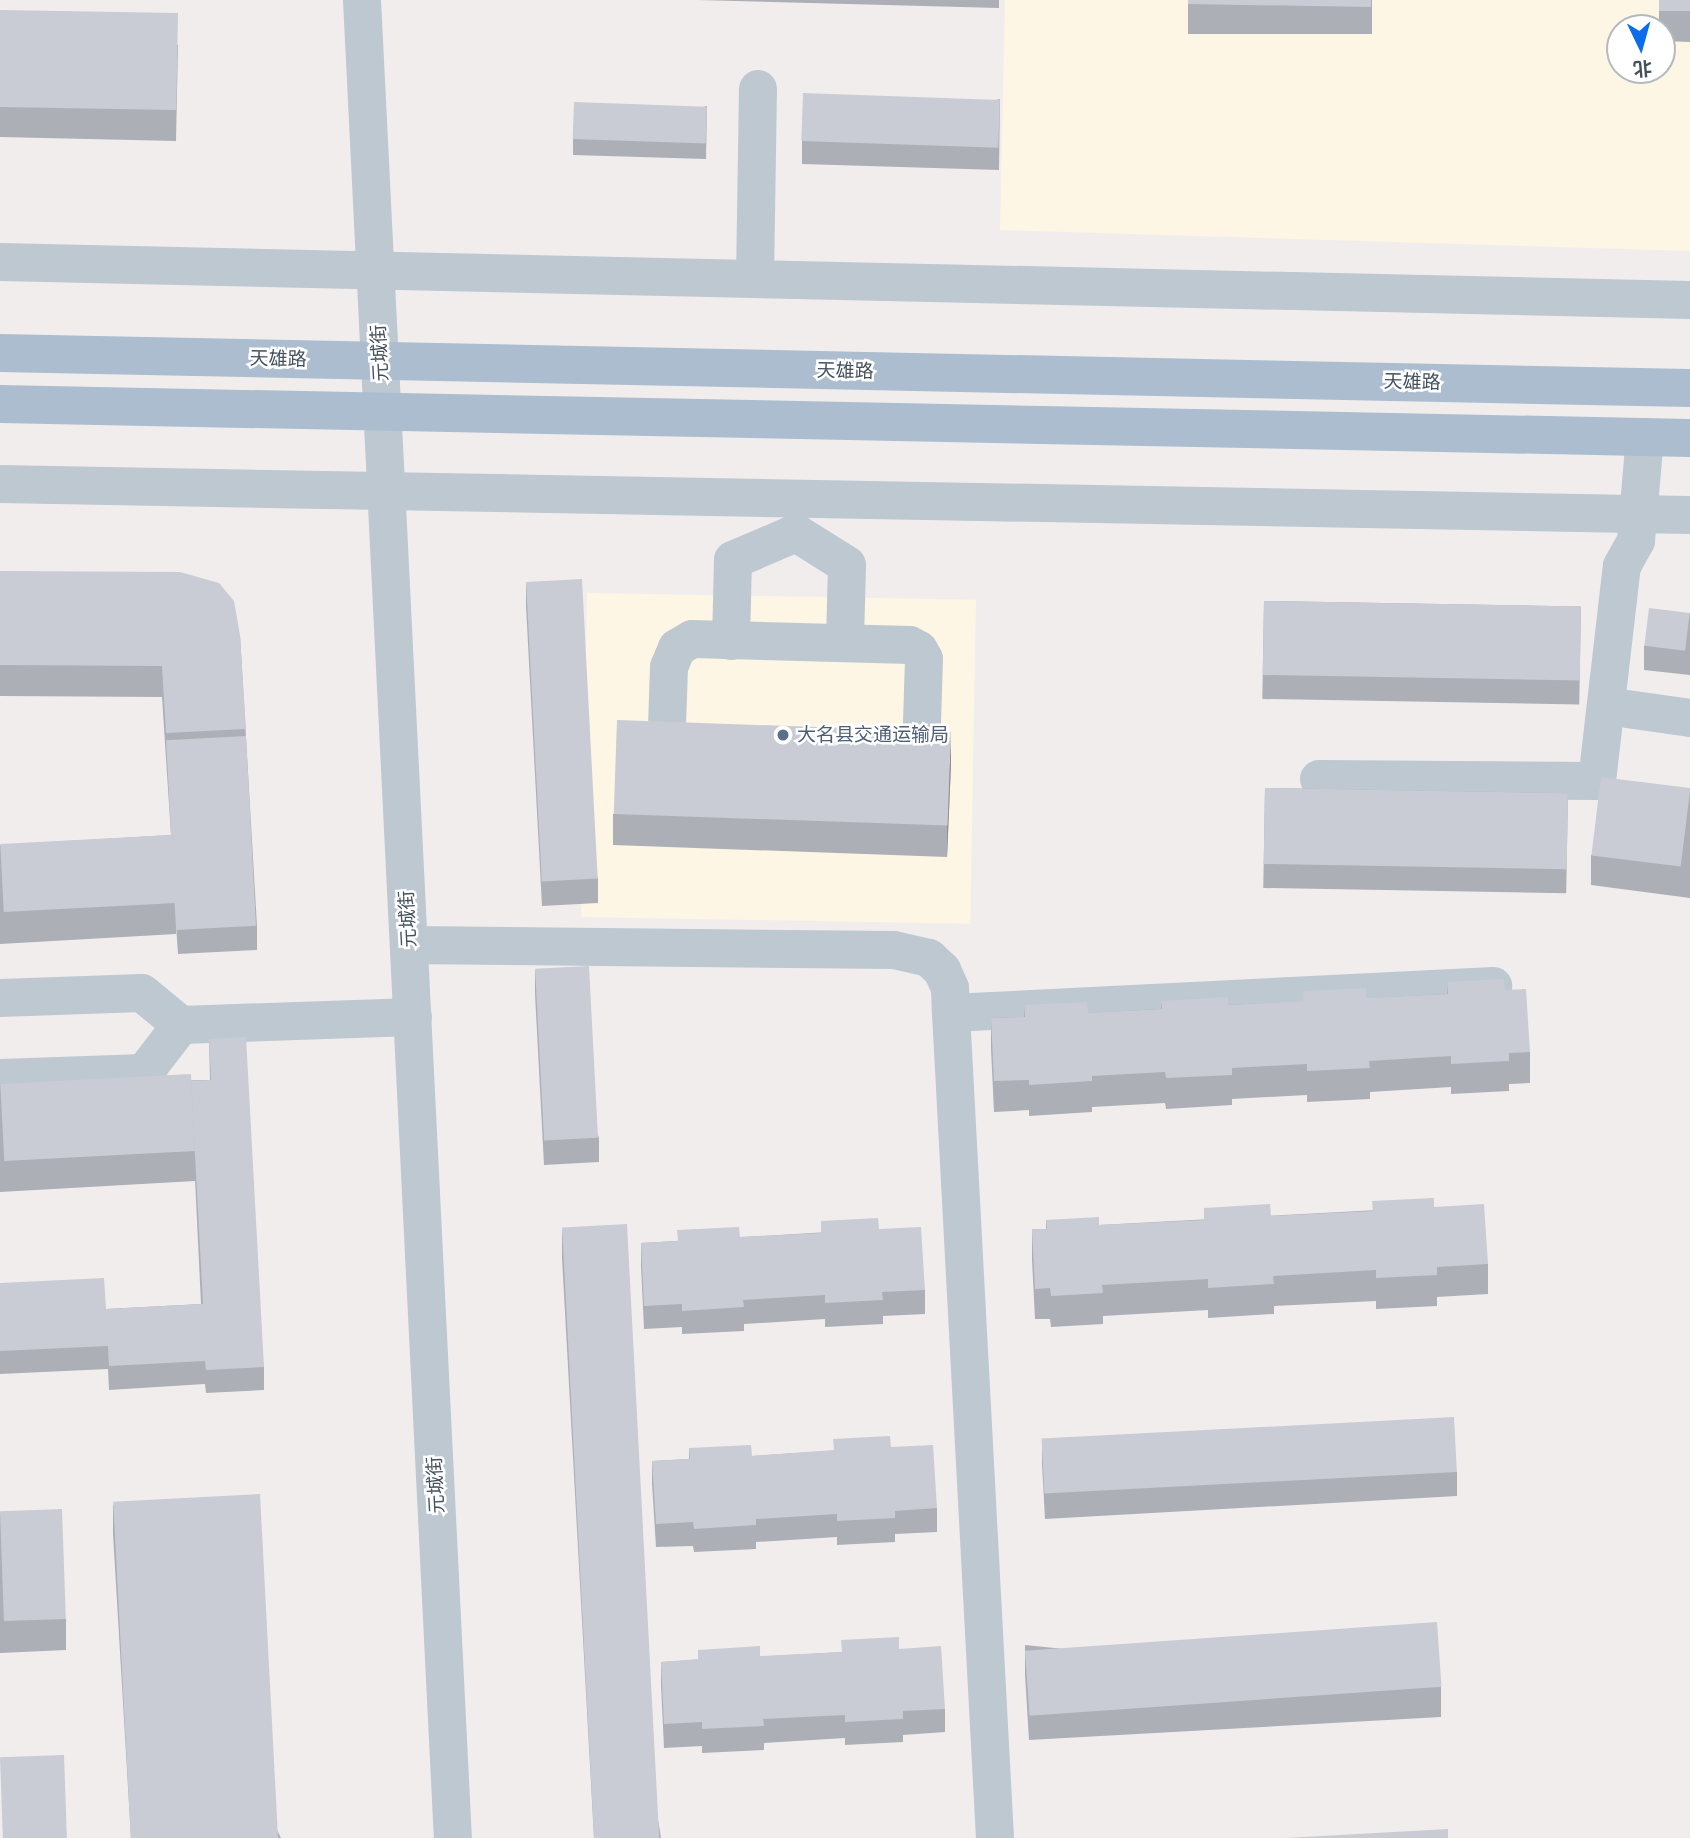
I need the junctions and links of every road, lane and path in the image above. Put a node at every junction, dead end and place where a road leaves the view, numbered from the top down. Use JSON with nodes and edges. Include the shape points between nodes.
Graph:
{"nodes":[{"id":1,"x":362,"y":0,"type":"edge"},
{"id":2,"x":758,"y":89,"type":"dead end"},
{"id":3,"x":0,"y":262,"type":"edge"},
{"id":4,"x":376,"y":270,"type":"junction"},
{"id":5,"x":755,"y":279,"type":"junction"},
{"id":6,"x":1690,"y":300,"type":"edge"},
{"id":7,"x":0,"y":354,"type":"edge"},
{"id":8,"x":381,"y":361,"type":"junction"},
{"id":9,"x":1690,"y":388,"type":"edge"},
{"id":10,"x":0,"y":404,"type":"edge"},
{"id":11,"x":383,"y":412,"type":"junction"},
{"id":12,"x":1645,"y":437,"type":"junction"},
{"id":13,"x":1690,"y":438,"type":"edge"},
{"id":14,"x":0,"y":484,"type":"edge"},
{"id":15,"x":387,"y":489,"type":"junction"},
{"id":16,"x":1639,"y":513,"type":"junction"},
{"id":17,"x":1690,"y":515,"type":"edge"},
{"id":18,"x":731,"y":641,"type":"junction"},
{"id":19,"x":845,"y":643,"type":"junction"},
{"id":20,"x":1606,"y":706,"type":"junction"},
{"id":21,"x":1690,"y":718,"type":"edge"},
{"id":22,"x":922,"y":724,"type":"dead end"},
{"id":23,"x":667,"y":727,"type":"edge"},
{"id":24,"x":1319,"y":779,"type":"dead end"},
{"id":25,"x":409,"y":945,"type":"junction"},
{"id":26,"x":1493,"y":986,"type":"edge"},
{"id":27,"x":0,"y":998,"type":"edge"},
{"id":28,"x":951,"y":1013,"type":"junction"},
{"id":29,"x":413,"y":1017,"type":"junction"},
{"id":30,"x":181,"y":1025,"type":"junction"},
{"id":31,"x":0,"y":1078,"type":"edge"},
{"id":32,"x":453,"y":1838,"type":"edge"},
{"id":33,"x":995,"y":1838,"type":"edge"}],
"edges":[{"from":1,"to":4,"type":"street","name":"元城街"},
{"from":2,"to":5,"type":"street"},
{"from":3,"to":4,"type":"street"},
{"from":4,"to":5,"type":"street"},
{"from":4,"to":8,"type":"street","name":"元城街"},
{"from":5,"to":6,"type":"street"},
{"from":7,"to":8,"type":"main road","name":"天雄路"},
{"from":8,"to":9,"type":"main road","name":"天雄路"},
{"from":8,"to":11,"type":"street","name":"元城街"},
{"from":10,"to":11,"type":"main road"},
{"from":11,"to":12,"type":"main road"},
{"from":11,"to":15,"type":"street","name":"元城街"},
{"from":12,"to":13,"type":"main road"},
{"from":12,"to":16,"type":"street"},
{"from":14,"to":15,"type":"street"},
{"from":15,"to":16,"type":"street"},
{"from":15,"to":25,"type":"street","name":"元城街"},
{"from":16,"to":17,"type":"street"},
{"from":16,"to":20,"type":"street","via":[[1636,541],[1622,566]]},
{"from":18,"to":19,"type":"street"},
{"from":18,"to":19,"type":"street","via":[[733,560],[796,533],[848,565]]},
{"from":18,"to":23,"type":"street","via":[[692,639],[677,648],[669,667]]},
{"from":19,"to":22,"type":"street","via":[[910,645],[919,650],[924,659]]},
{"from":20,"to":21,"type":"street"},
{"from":20,"to":24,"type":"street","via":[[1597,781]]},
{"from":25,"to":28,"type":"street","via":[[894,950],[929,958],[942,970],[950,988]]},
{"from":25,"to":29,"type":"street","name":"元城街"},
{"from":26,"to":28,"type":"street"},
{"from":27,"to":30,"type":"street","via":[[142,993]]},
{"from":28,"to":33,"type":"street"},
{"from":29,"to":30,"type":"street"},
{"from":29,"to":32,"type":"street","name":"元城街"},
{"from":30,"to":31,"type":"street","via":[[144,1073]]}]}
